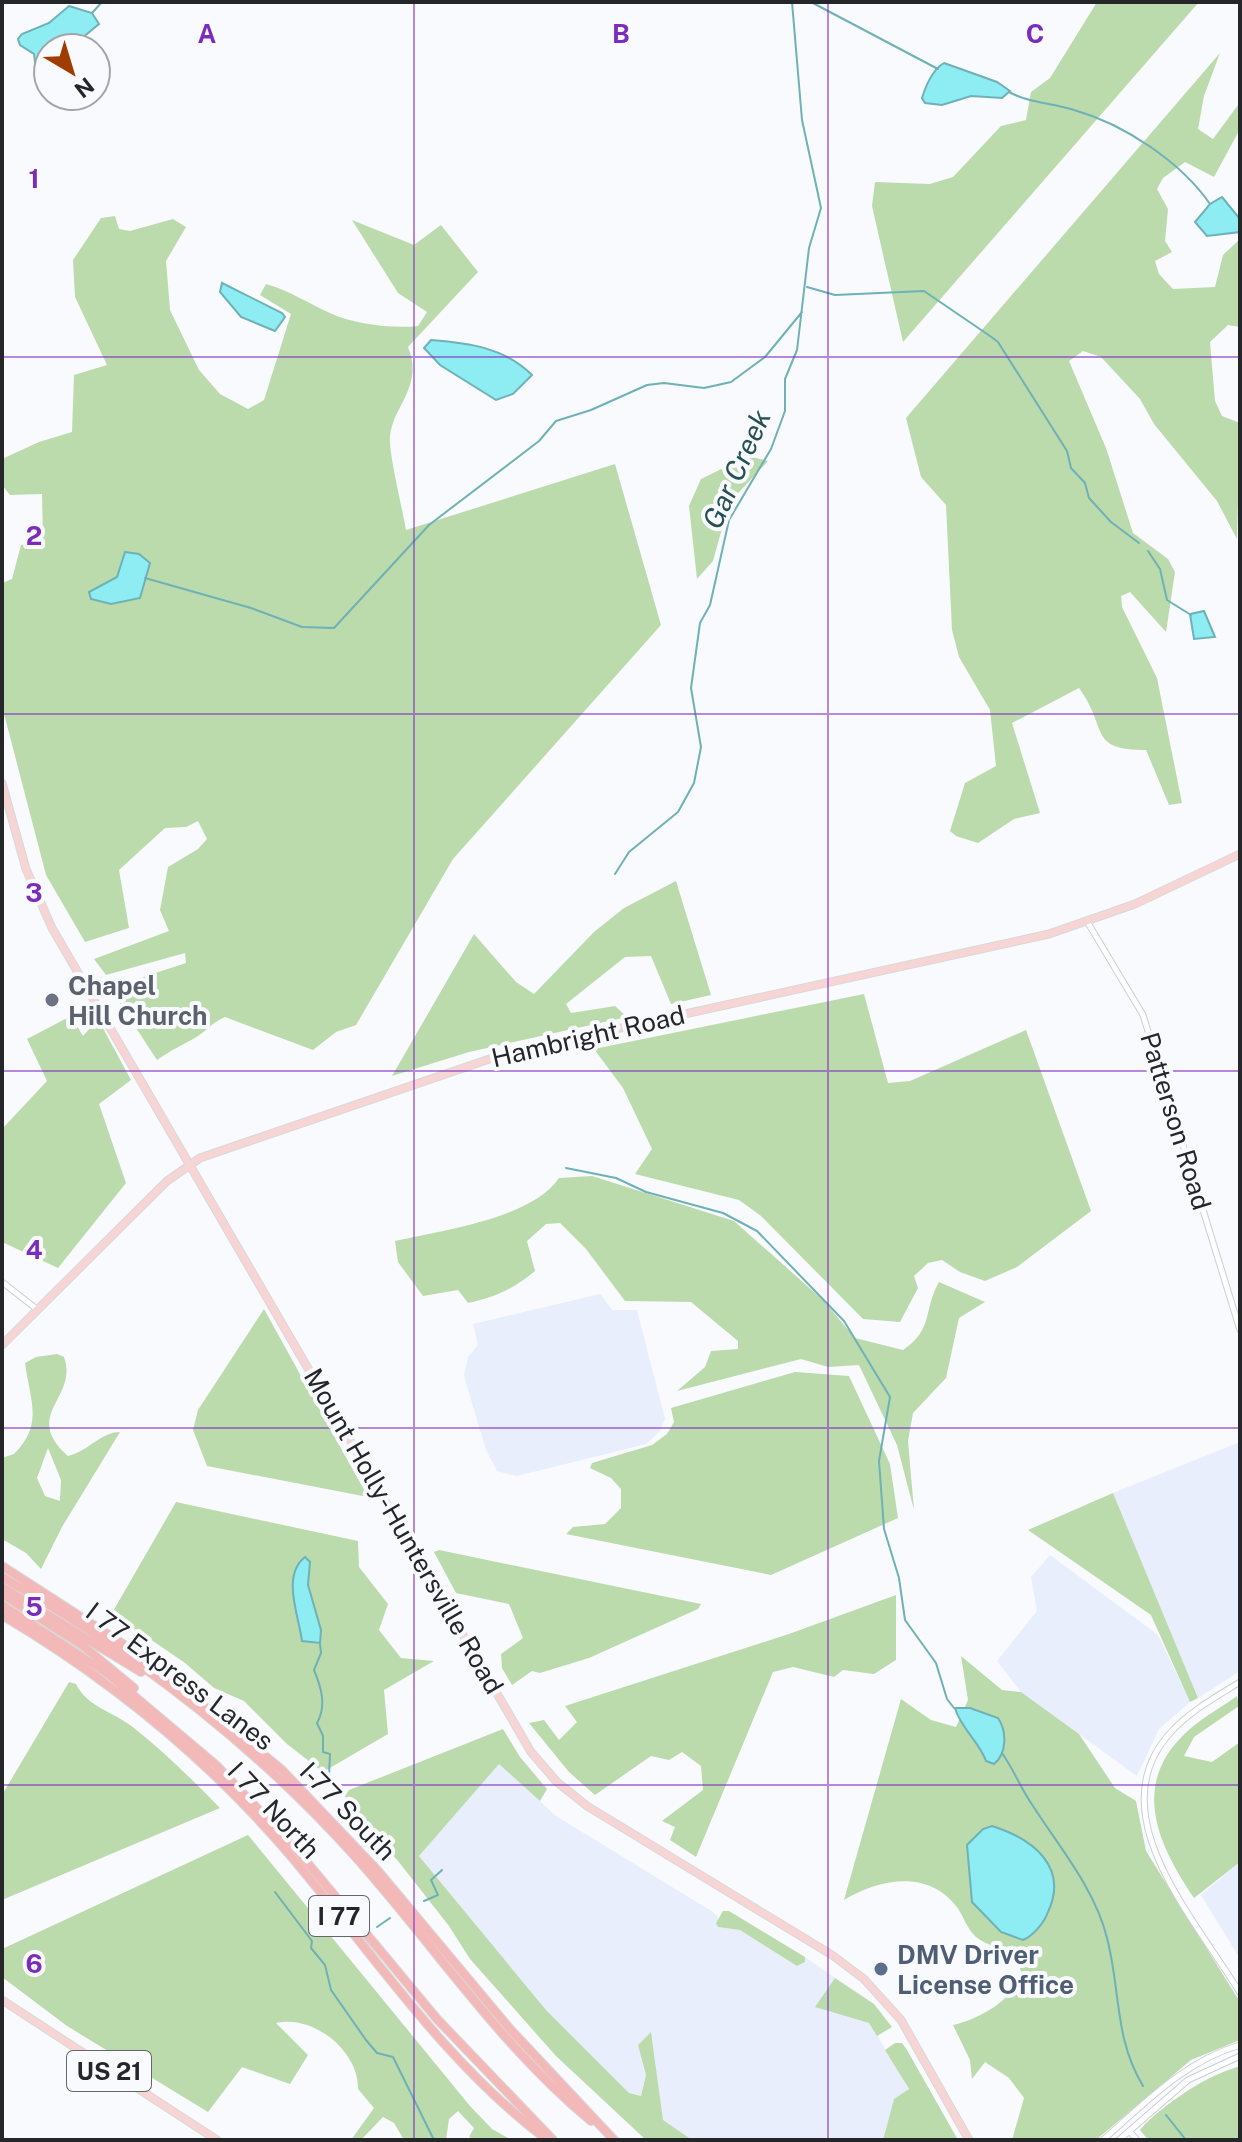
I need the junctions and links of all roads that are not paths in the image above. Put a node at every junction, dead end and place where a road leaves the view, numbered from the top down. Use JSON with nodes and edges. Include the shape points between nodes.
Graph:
{"nodes":[{"id":1,"x":2,"y":783,"type":"edge"},
{"id":2,"x":1240,"y":854,"type":"edge"},
{"id":3,"x":1088,"y":923,"type":"junction"},
{"id":4,"x":191,"y":1162,"type":"junction"},
{"id":5,"x":2,"y":1282,"type":"edge"},
{"id":6,"x":38,"y":1310,"type":"junction"},
{"id":7,"x":1240,"y":1330,"type":"edge"},
{"id":8,"x":2,"y":1345,"type":"edge"},
{"id":9,"x":2,"y":1566,"type":"edge"},
{"id":10,"x":2,"y":1577,"type":"edge"},
{"id":11,"x":2,"y":1587,"type":"edge"},
{"id":12,"x":2,"y":1594,"type":"edge"},
{"id":13,"x":2,"y":1605,"type":"edge"},
{"id":14,"x":2,"y":1615,"type":"edge"},
{"id":15,"x":1240,"y":1682,"type":"edge"},
{"id":16,"x":190,"y":1702,"type":"junction"},
{"id":17,"x":174,"y":1727,"type":"junction"},
{"id":18,"x":1240,"y":1993,"type":"edge"},
{"id":19,"x":2,"y":2000,"type":"edge"},
{"id":20,"x":1240,"y":2045,"type":"edge"},
{"id":21,"x":1240,"y":2056,"type":"edge"},
{"id":22,"x":1129,"y":2131,"type":"junction"},
{"id":23,"x":217,"y":2140,"type":"edge"},
{"id":24,"x":547,"y":2140,"type":"edge"},
{"id":25,"x":553,"y":2140,"type":"edge"},
{"id":26,"x":614,"y":2140,"type":"edge"},
{"id":27,"x":969,"y":2140,"type":"edge"},
{"id":28,"x":1103,"y":2140,"type":"edge"},
{"id":29,"x":1119,"y":2140,"type":"edge"},
{"id":30,"x":1137,"y":2140,"type":"edge"}],
"edges":[{"from":1,"to":4,"type":"main road","name":"Mount Holly-Huntersville Road","via":[[41,907]]},
{"from":2,"to":3,"type":"main road","name":"Hambright Road"},
{"from":3,"to":4,"type":"main road","name":"Hambright Road","via":[[507,1053]]},
{"from":3,"to":7,"type":"street","name":"Patterson Road","via":[[1143,1015]]},
{"from":4,"to":6,"type":"main road","name":"Hambright Road"},
{"from":4,"to":27,"type":"main road","name":"Mount Holly-Huntersville Road","via":[[538,1760],[587,1806],[832,1955],[873,1986],[901,2020]]},
{"from":5,"to":6,"type":"street"},
{"from":6,"to":8,"type":"main road","name":"Hambright Road"},
{"from":9,"to":26,"type":"highway","name":"I-77 South","number":"I 77","via":[[149,1661],[281,1769],[378,1871],[510,2029]]},
{"from":10,"to":16,"type":"highway","name":"I 77 Express Lanes","number":"I 77","via":[[98,1635]]},
{"from":11,"to":16,"type":"highway"},
{"from":12,"to":17,"type":"highway","via":[[97,1656]]},
{"from":13,"to":17,"type":"highway","name":"I 77 Express Lanes","number":"I 77","via":[[96,1666]]},
{"from":14,"to":24,"type":"highway","name":"I 77 North","number":"I 77","via":[[102,1682],[220,1781],[289,1854],[448,2046]]},
{"from":15,"to":18,"type":"street","via":[[1179,1724],[1161,1745],[1150,1767],[1143,1812],[1152,1850]]},
{"from":16,"to":26,"type":"highway","name":"I 77 Express Lanes","number":"I 77","via":[[315,1814],[523,2055]]},
{"from":17,"to":25,"type":"highway","name":"I 77 Express Lanes","number":"I 77","via":[[275,1826],[437,2019]]},
{"from":19,"to":23,"type":"main road","number":"US 21"},
{"from":20,"to":28,"type":"street","via":[[1182,2072]]},
{"from":21,"to":22,"type":"street","via":[[1195,2076]]},
{"from":22,"to":29,"type":"street"},
{"from":22,"to":30,"type":"street"}]}
